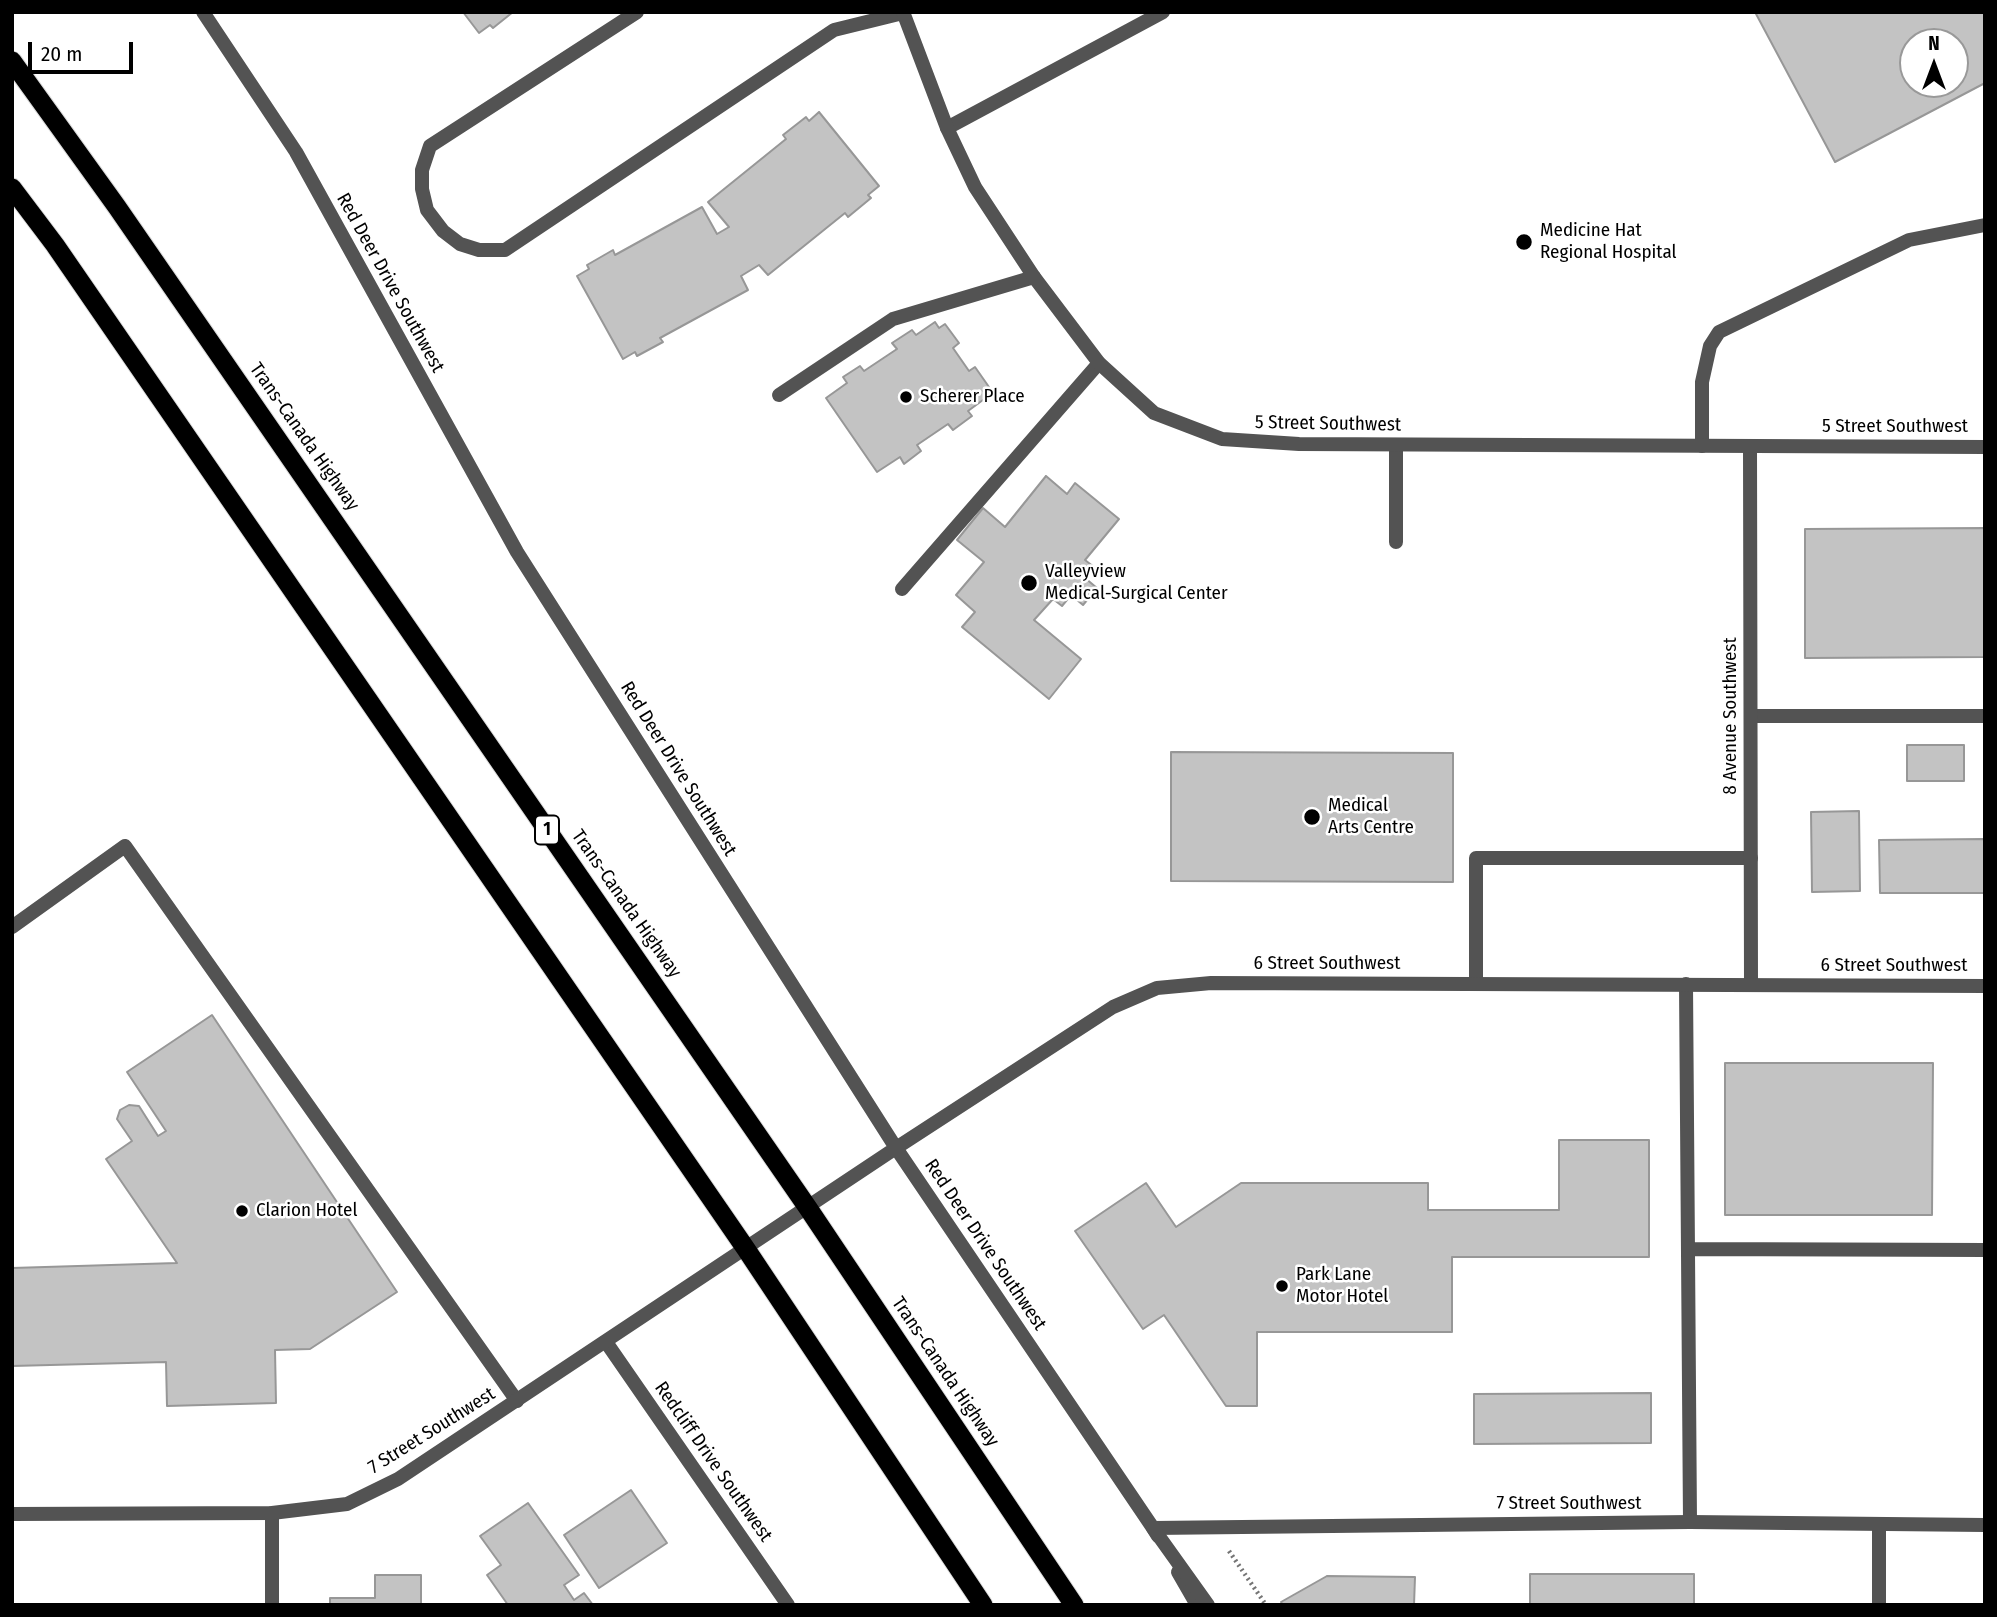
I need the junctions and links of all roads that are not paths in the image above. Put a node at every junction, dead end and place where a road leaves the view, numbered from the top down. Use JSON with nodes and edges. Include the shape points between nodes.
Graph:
{"nodes":[{"id":1,"x":202,"y":12,"type":"edge"},
{"id":2,"x":637,"y":12,"type":"edge"},
{"id":3,"x":1163,"y":12,"type":"edge"},
{"id":4,"x":903,"y":13,"type":"edge"},
{"id":5,"x":12,"y":61,"type":"edge"},
{"id":6,"x":947,"y":128,"type":"junction"},
{"id":7,"x":12,"y":188,"type":"edge"},
{"id":8,"x":1985,"y":225,"type":"edge"},
{"id":9,"x":1034,"y":277,"type":"junction"},
{"id":10,"x":1100,"y":363,"type":"junction"},
{"id":11,"x":779,"y":395,"type":"dead end"},
{"id":12,"x":1396,"y":445,"type":"junction"},
{"id":13,"x":1702,"y":446,"type":"junction"},
{"id":14,"x":1750,"y":446,"type":"junction"},
{"id":15,"x":1985,"y":447,"type":"edge"},
{"id":16,"x":1396,"y":542,"type":"dead end"},
{"id":17,"x":902,"y":589,"type":"dead end"},
{"id":18,"x":1751,"y":716,"type":"junction"},
{"id":19,"x":1985,"y":716,"type":"edge"},
{"id":20,"x":1751,"y":859,"type":"junction"},
{"id":21,"x":12,"y":927,"type":"edge"},
{"id":22,"x":1476,"y":984,"type":"junction"},
{"id":23,"x":1686,"y":984,"type":"junction"},
{"id":24,"x":1751,"y":985,"type":"junction"},
{"id":25,"x":1985,"y":986,"type":"edge"},
{"id":26,"x":896,"y":1148,"type":"junction"},
{"id":27,"x":808,"y":1208,"type":"junction"},
{"id":28,"x":746,"y":1249,"type":"junction"},
{"id":29,"x":1689,"y":1249,"type":"junction"},
{"id":30,"x":1985,"y":1250,"type":"edge"},
{"id":31,"x":606,"y":1342,"type":"junction"},
{"id":32,"x":517,"y":1401,"type":"junction"},
{"id":33,"x":272,"y":1513,"type":"junction"},
{"id":34,"x":12,"y":1514,"type":"edge"},
{"id":35,"x":1690,"y":1522,"type":"junction"},
{"id":36,"x":1880,"y":1524,"type":"junction"},
{"id":37,"x":1985,"y":1525,"type":"edge"},
{"id":38,"x":1153,"y":1528,"type":"junction"},
{"id":39,"x":272,"y":1605,"type":"edge"},
{"id":40,"x":788,"y":1605,"type":"edge"},
{"id":41,"x":983,"y":1605,"type":"edge"},
{"id":42,"x":1074,"y":1605,"type":"edge"},
{"id":43,"x":1197,"y":1605,"type":"edge"},
{"id":44,"x":1208,"y":1605,"type":"edge"},
{"id":45,"x":1879,"y":1605,"type":"edge"}],
"edges":[{"from":1,"to":26,"type":"street","name":"Red Deer Drive Southwest","via":[[296,152],[517,552]]},
{"from":2,"to":4,"type":"street","via":[[430,146],[422,189],[427,210],[443,231],[460,244],[479,250],[505,250],[834,30]]},
{"from":3,"to":6,"type":"street"},
{"from":4,"to":6,"type":"street","name":"5 Street Southwest"},
{"from":5,"to":27,"type":"highway","name":"Trans-Canada Highway","number":"1"},
{"from":6,"to":9,"type":"street","name":"5 Street Southwest","via":[[975,187]]},
{"from":7,"to":28,"type":"highway"},
{"from":8,"to":13,"type":"street","via":[[1909,240],[1719,332],[1710,346],[1702,382]]},
{"from":9,"to":10,"type":"street","name":"5 Street Southwest"},
{"from":9,"to":11,"type":"street","via":[[893,319]]},
{"from":10,"to":12,"type":"street","name":"5 Street Southwest","via":[[1154,413],[1222,439]]},
{"from":10,"to":17,"type":"street"},
{"from":12,"to":13,"type":"street","name":"5 Street Southwest"},
{"from":12,"to":16,"type":"street"},
{"from":13,"to":14,"type":"street","name":"5 Street Southwest"},
{"from":14,"to":15,"type":"street","name":"5 Street Southwest"},
{"from":14,"to":18,"type":"street","name":"8 Avenue Southwest"},
{"from":18,"to":19,"type":"street"},
{"from":18,"to":20,"type":"street","name":"8 Avenue Southwest"},
{"from":20,"to":22,"type":"street","via":[[1476,859]]},
{"from":20,"to":24,"type":"street","name":"8 Avenue Southwest"},
{"from":21,"to":32,"type":"street","via":[[125,846]]},
{"from":22,"to":23,"type":"street","name":"6 Street Southwest"},
{"from":22,"to":26,"type":"street","name":"6 Street Southwest","via":[[1211,983],[1157,988],[1113,1007]]},
{"from":23,"to":24,"type":"street","name":"6 Street Southwest"},
{"from":23,"to":29,"type":"street"},
{"from":24,"to":25,"type":"street","name":"6 Street Southwest"},
{"from":26,"to":27,"type":"street","name":"6 Street Southwest"},
{"from":26,"to":38,"type":"street","name":"Red Deer Drive Southwest"},
{"from":27,"to":28,"type":"street","name":"6 Street Southwest"},
{"from":27,"to":42,"type":"highway","name":"Trans-Canada Highway","number":"1"},
{"from":28,"to":31,"type":"street","name":"7 Street Southwest"},
{"from":28,"to":41,"type":"highway"},
{"from":29,"to":30,"type":"street"},
{"from":29,"to":35,"type":"street"},
{"from":31,"to":32,"type":"street","name":"7 Street Southwest"},
{"from":31,"to":40,"type":"street","name":"Redcliff Drive Southwest"},
{"from":32,"to":33,"type":"street","name":"7 Street Southwest","via":[[398,1479],[347,1504]]},
{"from":33,"to":34,"type":"street","name":"7 Street Southwest"},
{"from":33,"to":39,"type":"street"},
{"from":35,"to":36,"type":"street","name":"7 Street Southwest"},
{"from":35,"to":38,"type":"street","name":"7 Street Southwest"},
{"from":36,"to":37,"type":"street","name":"7 Street Southwest"},
{"from":36,"to":45,"type":"street"},
{"from":38,"to":43,"type":"street","name":"Red Deer Drive Southwest"},
{"from":38,"to":44,"type":"street","name":"Red Deer Drive Southwest"}]}
